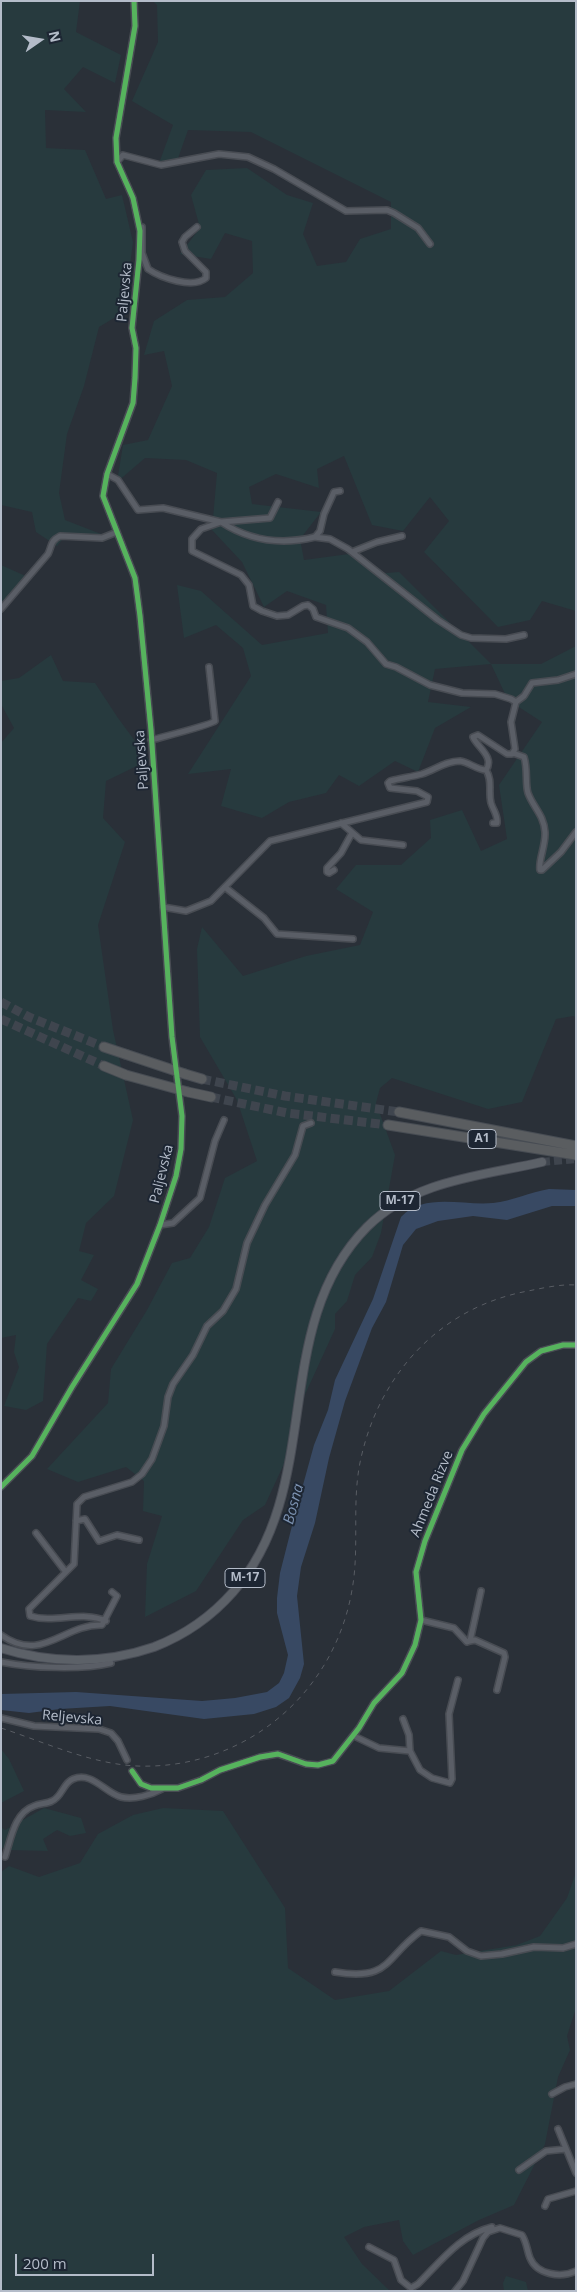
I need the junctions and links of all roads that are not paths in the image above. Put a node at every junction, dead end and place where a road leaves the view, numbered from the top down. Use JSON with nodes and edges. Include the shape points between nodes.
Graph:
{"nodes":[{"id":1,"x":134,"y":1,"type":"edge"},
{"id":2,"x":117,"y":162,"type":"junction"},
{"id":3,"x":138,"y":215,"type":"junction"},
{"id":4,"x":197,"y":227,"type":"dead end"},
{"id":5,"x":430,"y":244,"type":"dead end"},
{"id":6,"x":107,"y":474,"type":"junction"},
{"id":7,"x":340,"y":491,"type":"dead end"},
{"id":8,"x":278,"y":502,"type":"dead end"},
{"id":9,"x":221,"y":522,"type":"junction"},
{"id":10,"x":117,"y":532,"type":"junction"},
{"id":11,"x":402,"y":536,"type":"dead end"},
{"id":12,"x":314,"y":537,"type":"junction"},
{"id":13,"x":352,"y":552,"type":"junction"},
{"id":14,"x":1,"y":609,"type":"edge"},
{"id":15,"x":524,"y":635,"type":"dead end"},
{"id":16,"x":209,"y":667,"type":"dead end"},
{"id":17,"x":576,"y":674,"type":"edge"},
{"id":18,"x":516,"y":702,"type":"junction"},
{"id":19,"x":152,"y":740,"type":"junction"},
{"id":20,"x":513,"y":752,"type":"junction"},
{"id":21,"x":486,"y":770,"type":"junction"},
{"id":22,"x":341,"y":822,"type":"junction"},
{"id":23,"x":493,"y":824,"type":"dead end"},
{"id":24,"x":576,"y":832,"type":"edge"},
{"id":25,"x":352,"y":833,"type":"junction"},
{"id":26,"x":404,"y":845,"type":"dead end"},
{"id":27,"x":334,"y":870,"type":"dead end"},
{"id":28,"x":226,"y":888,"type":"junction"},
{"id":29,"x":162,"y":907,"type":"junction"},
{"id":30,"x":353,"y":939,"type":"dead end"},
{"id":31,"x":104,"y":1047,"type":"tunnel mouth"},
{"id":32,"x":104,"y":1066,"type":"tunnel mouth"},
{"id":33,"x":202,"y":1078,"type":"tunnel mouth"},
{"id":34,"x":210,"y":1097,"type":"tunnel mouth"},
{"id":35,"x":399,"y":1112,"type":"tunnel mouth"},
{"id":36,"x":224,"y":1120,"type":"dead end"},
{"id":37,"x":311,"y":1123,"type":"dead end"},
{"id":38,"x":388,"y":1125,"type":"tunnel mouth"},
{"id":39,"x":576,"y":1146,"type":"edge"},
{"id":40,"x":576,"y":1155,"type":"edge"},
{"id":41,"x":542,"y":1162,"type":"tunnel mouth"},
{"id":42,"x":160,"y":1225,"type":"junction"},
{"id":43,"x":576,"y":1345,"type":"edge"},
{"id":44,"x":2,"y":1484,"type":"edge"},
{"id":45,"x":76,"y":1521,"type":"junction"},
{"id":46,"x":36,"y":1533,"type":"dead end"},
{"id":47,"x":139,"y":1540,"type":"dead end"},
{"id":48,"x":66,"y":1571,"type":"junction"},
{"id":49,"x":481,"y":1591,"type":"dead end"},
{"id":50,"x":112,"y":1592,"type":"dead end"},
{"id":51,"x":421,"y":1620,"type":"junction"},
{"id":52,"x":106,"y":1621,"type":"junction"},
{"id":53,"x":1,"y":1635,"type":"edge"},
{"id":54,"x":470,"y":1641,"type":"junction"},
{"id":55,"x":1,"y":1648,"type":"edge"},
{"id":56,"x":1,"y":1662,"type":"edge"},
{"id":57,"x":111,"y":1663,"type":"dead end"},
{"id":58,"x":458,"y":1680,"type":"dead end"},
{"id":59,"x":497,"y":1690,"type":"dead end"},
{"id":60,"x":1,"y":1718,"type":"edge"},
{"id":61,"x":403,"y":1719,"type":"dead end"},
{"id":62,"x":354,"y":1736,"type":"junction"},
{"id":63,"x":410,"y":1751,"type":"junction"},
{"id":64,"x":127,"y":1760,"type":"dead end"},
{"id":65,"x":132,"y":1770,"type":"dead end"},
{"id":66,"x":164,"y":1788,"type":"junction"},
{"id":67,"x":5,"y":1857,"type":"dead end"},
{"id":68,"x":576,"y":1944,"type":"edge"},
{"id":69,"x":336,"y":1972,"type":"dead end"},
{"id":70,"x":576,"y":2084,"type":"edge"},
{"id":71,"x":552,"y":2094,"type":"dead end"},
{"id":72,"x":558,"y":2129,"type":"dead end"},
{"id":73,"x":566,"y":2149,"type":"junction"},
{"id":74,"x":519,"y":2170,"type":"dead end"},
{"id":75,"x":576,"y":2173,"type":"edge"},
{"id":76,"x":576,"y":2190,"type":"edge"},
{"id":77,"x":545,"y":2206,"type":"dead end"},
{"id":78,"x":500,"y":2228,"type":"junction"},
{"id":79,"x":369,"y":2247,"type":"dead end"},
{"id":80,"x":576,"y":2271,"type":"edge"},
{"id":81,"x":455,"y":2291,"type":"edge"}],
"edges":[{"from":1,"to":2,"type":"street","name":"Paljevska","via":[[135,26],[116,138]]},
{"from":2,"to":3,"type":"street","name":"Paljevska"},
{"from":2,"to":5,"type":"street","via":[[123,155],[161,165],[219,154],[248,157],[346,211],[387,210],[394,213],[418,228]]},
{"from":3,"to":4,"type":"street","via":[[143,228],[142,253],[147,267],[160,275],[188,282],[200,282],[207,275],[183,246],[183,239]]},
{"from":3,"to":6,"type":"street","name":"Paljevska","via":[[139,260],[132,328],[136,348],[133,403]]},
{"from":6,"to":9,"type":"street","via":[[118,480],[138,510],[163,508]]},
{"from":6,"to":10,"type":"street","name":"Paljevska","via":[[103,496]]},
{"from":7,"to":12,"type":"street","via":[[334,492],[320,531]]},
{"from":8,"to":9,"type":"street","via":[[274,514],[267,520]]},
{"from":9,"to":12,"type":"street","via":[[260,540]]},
{"from":9,"to":18,"type":"street","via":[[201,529],[192,539],[192,550],[240,575],[249,585],[253,606],[283,616],[308,605],[316,617],[348,628],[367,642],[386,664],[430,685],[462,693],[496,694]]},
{"from":10,"to":14,"type":"street","via":[[102,538],[60,536],[54,539],[48,554]]},
{"from":10,"to":19,"type":"street","name":"Paljevska","via":[[136,578]]},
{"from":11,"to":13,"type":"street"},
{"from":12,"to":13,"type":"street","via":[[330,539]]},
{"from":13,"to":15,"type":"street","via":[[461,635],[506,639]]},
{"from":16,"to":19,"type":"street","via":[[215,722]]},
{"from":17,"to":18,"type":"street","via":[[532,683]]},
{"from":18,"to":20,"type":"street","via":[[511,722]]},
{"from":19,"to":29,"type":"street","name":"Paljevska"},
{"from":20,"to":21,"type":"street","via":[[507,754],[475,735],[473,740],[484,750],[487,759]]},
{"from":20,"to":24,"type":"street","via":[[524,757],[528,793],[544,824],[545,848],[540,870],[561,852]]},
{"from":21,"to":22,"type":"street","via":[[467,762],[456,762],[390,781],[390,788],[423,793],[428,797],[427,802]]},
{"from":21,"to":23,"type":"street","via":[[491,780],[490,798],[497,819]]},
{"from":22,"to":25,"type":"street"},
{"from":22,"to":28,"type":"street","via":[[270,842]]},
{"from":25,"to":26,"type":"street","via":[[361,840]]},
{"from":25,"to":27,"type":"street","via":[[326,872],[329,874]]},
{"from":28,"to":29,"type":"street","via":[[211,901],[192,910]]},
{"from":28,"to":30,"type":"street","via":[[264,918],[277,934]]},
{"from":29,"to":42,"type":"street","name":"Paljevska","via":[[182,1116],[176,1176]]},
{"from":31,"to":33,"type":"highway","bridge":true},
{"from":32,"to":34,"type":"highway","bridge":true},
{"from":35,"to":39,"type":"highway","number":"A1"},
{"from":36,"to":42,"type":"street","via":[[200,1198],[173,1223]]},
{"from":37,"to":45,"type":"street","via":[[303,1126],[295,1155],[247,1243],[236,1289],[223,1311],[207,1326],[173,1384],[164,1426],[152,1459],[132,1482],[84,1497],[77,1504]]},
{"from":38,"to":40,"type":"highway","number":"A1"},
{"from":41,"to":55,"type":"main road","number":"M-17","via":[[451,1181],[406,1198],[367,1227],[344,1254],[327,1283],[315,1317],[287,1481],[275,1523],[248,1575],[210,1615],[170,1641],[117,1657],[57,1659]]},
{"from":42,"to":44,"type":"street","name":"Paljevska","via":[[137,1284],[32,1456]]},
{"from":43,"to":51,"type":"street","name":"Ahmeda Rizve","via":[[550,1347],[534,1355],[484,1414],[462,1450],[425,1541],[416,1572]]},
{"from":45,"to":47,"type":"street","via":[[85,1519],[99,1541],[117,1535]]},
{"from":45,"to":48,"type":"street","via":[[74,1564]]},
{"from":46,"to":48,"type":"street"},
{"from":48,"to":52,"type":"street","via":[[30,1609],[30,1616],[42,1620],[91,1617]]},
{"from":49,"to":54,"type":"street"},
{"from":50,"to":52,"type":"street","via":[[117,1596]]},
{"from":51,"to":54,"type":"street","via":[[454,1628],[467,1642]]},
{"from":51,"to":62,"type":"street","name":"Ahmeda Rizve","via":[[415,1645],[402,1672],[374,1703]]},
{"from":52,"to":53,"type":"street","via":[[102,1625],[90,1624],[47,1643],[30,1646],[20,1645]]},
{"from":54,"to":59,"type":"street","via":[[475,1640],[504,1653]]},
{"from":56,"to":57,"type":"street","via":[[82,1667]]},
{"from":58,"to":63,"type":"street","via":[[449,1714],[451,1781],[446,1782],[420,1770]]},
{"from":60,"to":64,"type":"street","name":"Reljevska","via":[[34,1726],[99,1729],[118,1741]]},
{"from":61,"to":63,"type":"street"},
{"from":62,"to":63,"type":"street","via":[[379,1748]]},
{"from":62,"to":66,"type":"street","name":"Ahmeda Rizve","via":[[333,1761],[325,1764],[306,1764],[278,1754],[220,1770],[178,1788]]},
{"from":65,"to":66,"type":"street","name":"Ahmeda Rizve","via":[[141,1784]]},
{"from":66,"to":67,"type":"street","via":[[143,1796],[123,1798],[89,1779],[75,1778],[66,1784],[56,1799],[22,1813]]},
{"from":68,"to":69,"type":"street","via":[[481,1956],[467,1951],[449,1937],[421,1931],[396,1957],[373,1973]]},
{"from":70,"to":71,"type":"street"},
{"from":72,"to":73,"type":"street"},
{"from":73,"to":74,"type":"street","via":[[546,2151]]},
{"from":73,"to":75,"type":"street"},
{"from":76,"to":77,"type":"street","via":[[548,2199]]},
{"from":78,"to":79,"type":"street","via":[[479,2230],[466,2238],[411,2288],[401,2280],[394,2260]]},
{"from":78,"to":80,"type":"street","via":[[522,2236],[530,2259],[542,2271],[560,2275]]},
{"from":78,"to":81,"type":"street","via":[[488,2232],[483,2238]]}]}
